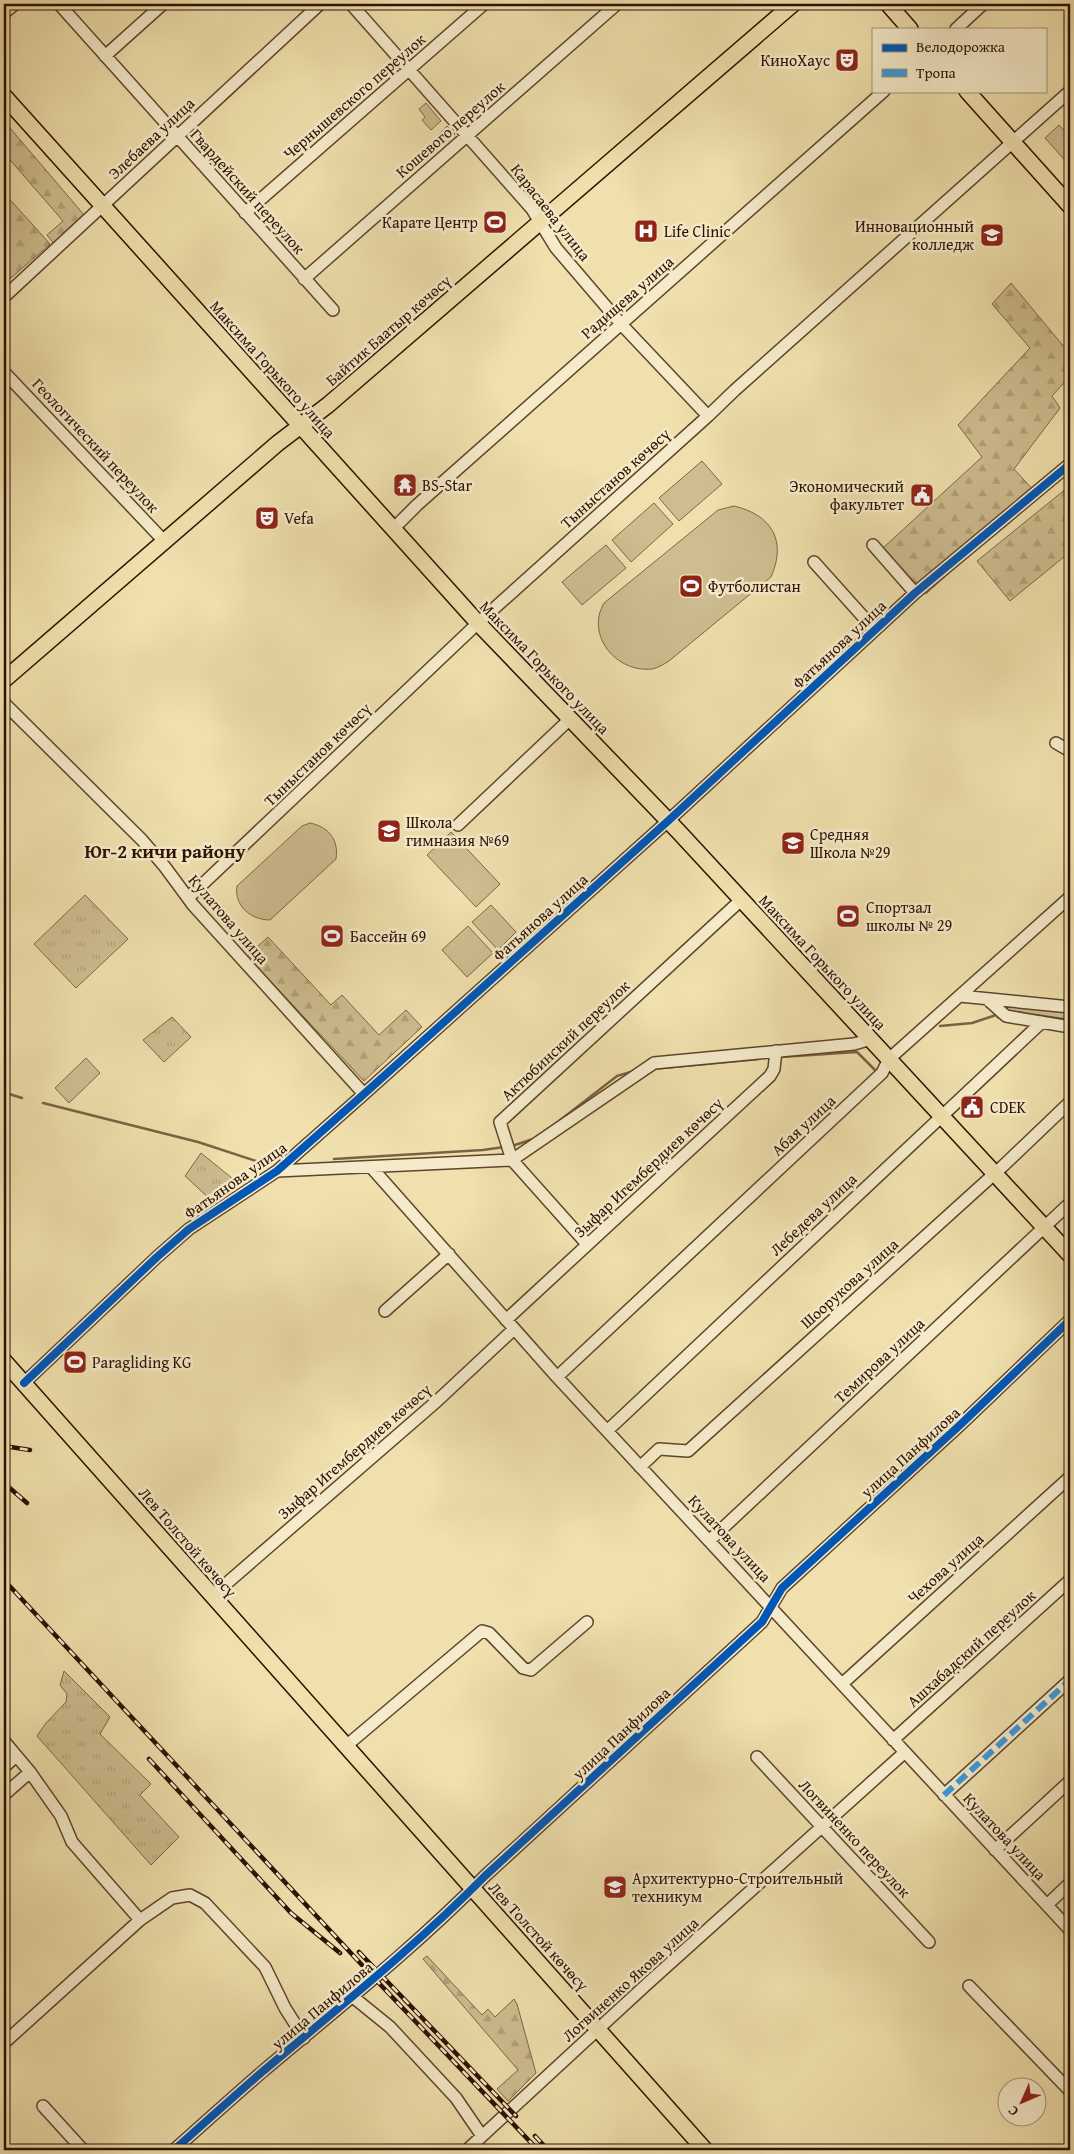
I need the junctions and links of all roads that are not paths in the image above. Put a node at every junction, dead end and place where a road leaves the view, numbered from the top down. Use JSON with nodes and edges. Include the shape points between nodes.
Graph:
{"nodes":[{"id":1,"x":14,"y":4,"type":"edge"},
{"id":2,"x":59,"y":4,"type":"edge"},
{"id":3,"x":163,"y":4,"type":"edge"},
{"id":4,"x":320,"y":4,"type":"edge"},
{"id":5,"x":351,"y":4,"type":"edge"},
{"id":6,"x":484,"y":4,"type":"edge"},
{"id":7,"x":617,"y":4,"type":"edge"},
{"id":8,"x":793,"y":4,"type":"edge"},
{"id":9,"x":888,"y":4,"type":"edge"},
{"id":10,"x":983,"y":4,"type":"edge"},
{"id":11,"x":4,"y":13,"type":"edge"},
{"id":12,"x":909,"y":28,"type":"edge"},
{"id":13,"x":957,"y":28,"type":"edge"},
{"id":14,"x":105,"y":56,"type":"junction"},
{"id":15,"x":409,"y":69,"type":"junction"},
{"id":16,"x":1070,"y":91,"type":"edge"},
{"id":17,"x":883,"y":92,"type":"edge"},
{"id":18,"x":967,"y":92,"type":"edge"},
{"id":19,"x":4,"y":96,"type":"edge"},
{"id":20,"x":468,"y":135,"type":"junction"},
{"id":21,"x":176,"y":136,"type":"junction"},
{"id":22,"x":1013,"y":142,"type":"junction"},
{"id":23,"x":102,"y":204,"type":"junction"},
{"id":24,"x":1070,"y":206,"type":"edge"},
{"id":25,"x":245,"y":213,"type":"junction"},
{"id":26,"x":541,"y":221,"type":"junction"},
{"id":27,"x":304,"y":278,"type":"junction"},
{"id":28,"x":4,"y":297,"type":"edge"},
{"id":29,"x":333,"y":310,"type":"dead end"},
{"id":30,"x":621,"y":324,"type":"junction"},
{"id":31,"x":4,"y":372,"type":"edge"},
{"id":32,"x":708,"y":416,"type":"junction"},
{"id":33,"x":302,"y":426,"type":"junction"},
{"id":34,"x":1070,"y":464,"type":"edge"},
{"id":35,"x":394,"y":528,"type":"junction"},
{"id":36,"x":164,"y":541,"type":"junction"},
{"id":37,"x":873,"y":545,"type":"dead end"},
{"id":38,"x":814,"y":562,"type":"dead end"},
{"id":39,"x":914,"y":593,"type":"junction"},
{"id":40,"x":478,"y":623,"type":"junction"},
{"id":41,"x":875,"y":630,"type":"junction"},
{"id":42,"x":4,"y":680,"type":"edge"},
{"id":43,"x":4,"y":703,"type":"edge"},
{"id":44,"x":570,"y":719,"type":"junction"},
{"id":45,"x":1056,"y":743,"type":"dead end"},
{"id":46,"x":1070,"y":751,"type":"edge"},
{"id":47,"x":668,"y":821,"type":"junction"},
{"id":48,"x":458,"y":825,"type":"dead end"},
{"id":49,"x":1070,"y":897,"type":"edge"},
{"id":50,"x":188,"y":898,"type":"junction"},
{"id":51,"x":741,"y":900,"type":"junction"},
{"id":52,"x":960,"y":996,"type":"junction"},
{"id":53,"x":987,"y":999,"type":"junction"},
{"id":54,"x":1070,"y":1007,"type":"edge"},
{"id":55,"x":1042,"y":1022,"type":"junction"},
{"id":56,"x":1070,"y":1027,"type":"edge"},
{"id":57,"x":871,"y":1039,"type":"junction"},
{"id":58,"x":776,"y":1051,"type":"junction"},
{"id":59,"x":890,"y":1059,"type":"junction"},
{"id":60,"x":364,"y":1094,"type":"junction"},
{"id":61,"x":1070,"y":1102,"type":"edge"},
{"id":62,"x":942,"y":1116,"type":"junction"},
{"id":63,"x":512,"y":1160,"type":"junction"},
{"id":64,"x":371,"y":1167,"type":"junction"},
{"id":65,"x":277,"y":1171,"type":"junction"},
{"id":66,"x":994,"y":1173,"type":"junction"},
{"id":67,"x":1070,"y":1203,"type":"edge"},
{"id":68,"x":1045,"y":1228,"type":"junction"},
{"id":69,"x":587,"y":1244,"type":"junction"},
{"id":70,"x":449,"y":1254,"type":"junction"},
{"id":71,"x":1070,"y":1255,"type":"edge"},
{"id":72,"x":385,"y":1311,"type":"dead end"},
{"id":73,"x":1070,"y":1320,"type":"edge"},
{"id":74,"x":510,"y":1324,"type":"junction"},
{"id":75,"x":4,"y":1361,"type":"edge"},
{"id":76,"x":557,"y":1376,"type":"junction"},
{"id":77,"x":24,"y":1383,"type":"junction"},
{"id":78,"x":607,"y":1431,"type":"junction"},
{"id":79,"x":640,"y":1467,"type":"junction"},
{"id":80,"x":1070,"y":1477,"type":"edge"},
{"id":81,"x":709,"y":1541,"type":"junction"},
{"id":82,"x":1070,"y":1580,"type":"edge"},
{"id":83,"x":212,"y":1596,"type":"junction"},
{"id":84,"x":770,"y":1606,"type":"junction"},
{"id":85,"x":587,"y":1622,"type":"dead end"},
{"id":86,"x":1070,"y":1680,"type":"edge"},
{"id":87,"x":842,"y":1684,"type":"junction"},
{"id":88,"x":893,"y":1740,"type":"junction"},
{"id":89,"x":4,"y":1742,"type":"edge"},
{"id":90,"x":346,"y":1746,"type":"junction"},
{"id":91,"x":905,"y":1752,"type":"junction"},
{"id":92,"x":16,"y":1756,"type":"junction"},
{"id":93,"x":757,"y":1757,"type":"dead end"},
{"id":94,"x":4,"y":1767,"type":"edge"},
{"id":95,"x":30,"y":1772,"type":"junction"},
{"id":96,"x":1070,"y":1781,"type":"edge"},
{"id":97,"x":4,"y":1795,"type":"edge"},
{"id":98,"x":944,"y":1795,"type":"junction"},
{"id":99,"x":823,"y":1827,"type":"junction"},
{"id":100,"x":995,"y":1850,"type":"junction"},
{"id":101,"x":1070,"y":1883,"type":"edge"},
{"id":102,"x":472,"y":1889,"type":"junction"},
{"id":103,"x":1047,"y":1905,"type":"junction"},
{"id":104,"x":140,"y":1920,"type":"junction"},
{"id":105,"x":1070,"y":1930,"type":"edge"},
{"id":106,"x":929,"y":1942,"type":"dead end"},
{"id":107,"x":969,"y":1986,"type":"dead end"},
{"id":108,"x":353,"y":1997,"type":"junction"},
{"id":109,"x":598,"y":2030,"type":"junction"},
{"id":110,"x":304,"y":2038,"type":"junction"},
{"id":111,"x":5,"y":2040,"type":"edge"},
{"id":112,"x":1070,"y":2090,"type":"edge"},
{"id":113,"x":43,"y":2106,"type":"dead end"},
{"id":114,"x":482,"y":2136,"type":"junction"},
{"id":115,"x":83,"y":2150,"type":"edge"},
{"id":116,"x":174,"y":2150,"type":"edge"},
{"id":117,"x":467,"y":2150,"type":"edge"},
{"id":118,"x":705,"y":2150,"type":"edge"}],
"edges":[{"from":1,"to":11,"type":"street"},
{"from":2,"to":14,"type":"street","name":"Гвардейский переулок"},
{"from":3,"to":14,"type":"street"},
{"from":4,"to":21,"type":"street","name":"Элебаева улица"},
{"from":5,"to":15,"type":"street","name":"Карасаева улица"},
{"from":6,"to":15,"type":"street","name":"Чернышевского переулок"},
{"from":7,"to":20,"type":"street","name":"Кошевого переулок"},
{"from":8,"to":26,"type":"main road","name":"Байтик Баатыр көчөсү"},
{"from":9,"to":12,"type":"main road"},
{"from":10,"to":13,"type":"street"},
{"from":14,"to":21,"type":"street","name":"Гвардейский переулок"},
{"from":15,"to":20,"type":"street","name":"Карасаева улица"},
{"from":15,"to":25,"type":"street","name":"Чернышевского переулок"},
{"from":16,"to":22,"type":"street","name":"Тыныстанов көчөсү"},
{"from":17,"to":30,"type":"street","name":"Радищева улица"},
{"from":18,"to":22,"type":"main road"},
{"from":19,"to":23,"type":"main road","name":"Максима Горького улица"},
{"from":20,"to":26,"type":"street","name":"Карасаева улица"},
{"from":20,"to":27,"type":"street","name":"Кошевого переулок"},
{"from":21,"to":23,"type":"street","name":"Элебаева улица"},
{"from":21,"to":25,"type":"street","name":"Гвардейский переулок"},
{"from":22,"to":24,"type":"main road"},
{"from":22,"to":32,"type":"street","name":"Тыныстанов көчөсү"},
{"from":23,"to":28,"type":"street","name":"Элебаева улица"},
{"from":23,"to":33,"type":"main road","name":"Максима Горького улица"},
{"from":25,"to":27,"type":"street","name":"Гвардейский переулок"},
{"from":26,"to":30,"type":"street","name":"Карасаева улица","via":[[556,248]]},
{"from":26,"to":33,"type":"main road","name":"Байтик Баатыр көчөсү"},
{"from":27,"to":29,"type":"street","name":"Гвардейский переулок"},
{"from":30,"to":32,"type":"street","name":"Карасаева улица"},
{"from":30,"to":35,"type":"street","name":"Радищева улица"},
{"from":31,"to":36,"type":"street","name":"Геологический переулок"},
{"from":32,"to":40,"type":"street","name":"Тыныстанов көчөсү"},
{"from":33,"to":35,"type":"main road","name":"Максима Горького улица"},
{"from":33,"to":36,"type":"main road","name":"Байтик Баатыр көчөсү"},
{"from":34,"to":39,"type":"street","name":"Фатьянова улица"},
{"from":35,"to":40,"type":"main road","name":"Максима Горького улица"},
{"from":36,"to":42,"type":"main road","name":"Байтик Баатыр көчөсү"},
{"from":37,"to":39,"type":"street"},
{"from":38,"to":41,"type":"street"},
{"from":39,"to":41,"type":"street","name":"Фатьянова улица"},
{"from":40,"to":44,"type":"main road","name":"Максима Горького улица"},
{"from":40,"to":50,"type":"street","name":"Тыныстанов көчөсү"},
{"from":41,"to":47,"type":"street","name":"Фатьянова улица"},
{"from":43,"to":50,"type":"street","name":"Кулатова улица","via":[[142,840]]},
{"from":44,"to":47,"type":"main road","name":"Максима Горького улица"},
{"from":44,"to":48,"type":"street"},
{"from":45,"to":46,"type":"street"},
{"from":47,"to":51,"type":"main road","name":"Максима Горького улица"},
{"from":47,"to":60,"type":"street","name":"Фатьянова улица"},
{"from":49,"to":52,"type":"street","name":"Абая улица"},
{"from":50,"to":60,"type":"street","name":"Кулатова улица"},
{"from":51,"to":57,"type":"main road","name":"Максима Горького улица"},
{"from":51,"to":63,"type":"street","name":"Актюбинский переулок","via":[[500,1122]]},
{"from":52,"to":53,"type":"street"},
{"from":52,"to":59,"type":"street","name":"Абая улица"},
{"from":53,"to":54,"type":"street"},
{"from":53,"to":55,"type":"street","via":[[1006,1016]]},
{"from":55,"to":56,"type":"street"},
{"from":55,"to":62,"type":"street","name":"Лебедева улица"},
{"from":57,"to":58,"type":"street","via":[[854,1044]]},
{"from":57,"to":59,"type":"main road","name":"Максима Горького улица"},
{"from":58,"to":63,"type":"street","via":[[654,1063]]},
{"from":58,"to":69,"type":"street","name":"Зыфар Игембердиев көчөсү","via":[[770,1076]]},
{"from":59,"to":62,"type":"main road","name":"Максима Горького улица"},
{"from":59,"to":76,"type":"street","name":"Абая улица","via":[[878,1076]]},
{"from":60,"to":65,"type":"street","name":"Фатьянова улица"},
{"from":61,"to":66,"type":"street","name":"Шоорукова улица"},
{"from":62,"to":66,"type":"main road","name":"Максима Горького улица"},
{"from":62,"to":78,"type":"street","name":"Лебедева улица"},
{"from":63,"to":64,"type":"street"},
{"from":63,"to":69,"type":"street","name":"Актюбинский переулок"},
{"from":64,"to":65,"type":"street"},
{"from":64,"to":70,"type":"street","name":"Кулатова улица"},
{"from":65,"to":77,"type":"street","name":"Фатьянова улица","via":[[189,1229],[156,1256]]},
{"from":66,"to":68,"type":"main road","name":"Максима Горького улица"},
{"from":66,"to":79,"type":"street","name":"Шоорукова улица","via":[[688,1451],[659,1449]]},
{"from":67,"to":68,"type":"street","name":"Темирова улица"},
{"from":68,"to":71,"type":"main road","name":"Максима Горького улица"},
{"from":68,"to":81,"type":"street","name":"Темирова улица"},
{"from":69,"to":74,"type":"street","name":"Зыфар Игембердиев көчөсү"},
{"from":70,"to":72,"type":"street"},
{"from":70,"to":74,"type":"street","name":"Кулатова улица"},
{"from":73,"to":84,"type":"street","name":"улица Панфилова","via":[[960,1426],[782,1588]]},
{"from":74,"to":76,"type":"street","name":"Кулатова улица"},
{"from":74,"to":83,"type":"street","name":"Зыфар Игембердиев көчөсү","via":[[437,1401]]},
{"from":75,"to":77,"type":"main road","name":"Лев Толстой көчөсү"},
{"from":76,"to":78,"type":"street","name":"Кулатова улица"},
{"from":77,"to":83,"type":"main road","name":"Лев Толстой көчөсү"},
{"from":78,"to":79,"type":"street","name":"Кулатова улица"},
{"from":79,"to":81,"type":"street","name":"Кулатова улица"},
{"from":80,"to":87,"type":"street","name":"Чехова улица"},
{"from":81,"to":84,"type":"street","name":"Кулатова улица"},
{"from":82,"to":88,"type":"street","name":"Ашхабадский переулок"},
{"from":83,"to":90,"type":"main road","name":"Лев Толстой көчөсү"},
{"from":84,"to":87,"type":"street","name":"Кулатова улица"},
{"from":84,"to":102,"type":"street","name":"улица Панфилова","via":[[762,1622]]},
{"from":85,"to":90,"type":"street","via":[[531,1670],[523,1668],[489,1633],[482,1631]]},
{"from":86,"to":98,"type":"street"},
{"from":87,"to":88,"type":"street","name":"Кулатова улица"},
{"from":88,"to":91,"type":"street","name":"Кулатова улица"},
{"from":89,"to":92,"type":"street"},
{"from":90,"to":102,"type":"main road","name":"Лев Толстой көчөсү"},
{"from":91,"to":98,"type":"street","name":"Кулатова улица"},
{"from":91,"to":99,"type":"street","name":"Логвиненко Якова улица"},
{"from":92,"to":94,"type":"street"},
{"from":92,"to":95,"type":"street"},
{"from":93,"to":99,"type":"street","name":"Логвиненко переулок"},
{"from":95,"to":97,"type":"street"},
{"from":95,"to":104,"type":"street","via":[[61,1816],[72,1842]]},
{"from":96,"to":100,"type":"street"},
{"from":98,"to":100,"type":"street","name":"Кулатова улица"},
{"from":99,"to":106,"type":"street","name":"Логвиненко переулок"},
{"from":99,"to":109,"type":"street","name":"Логвиненко Якова улица"},
{"from":100,"to":103,"type":"street","name":"Кулатова улица"},
{"from":101,"to":103,"type":"street"},
{"from":102,"to":108,"type":"street","name":"улица Панфилова"},
{"from":102,"to":109,"type":"main road","name":"Лев Толстой көчөсү"},
{"from":103,"to":105,"type":"street","name":"Кулатова улица"},
{"from":104,"to":110,"type":"street","via":[[181,1895],[190,1895],[205,1903],[265,1967]]},
{"from":104,"to":111,"type":"street"},
{"from":107,"to":112,"type":"street"},
{"from":108,"to":110,"type":"street","name":"улица Панфилова"},
{"from":108,"to":114,"type":"street","via":[[390,2028],[456,2098]]},
{"from":109,"to":114,"type":"street","name":"Логвиненко Якова улица"},
{"from":109,"to":118,"type":"main road","name":"Лев Толстой көчөсү"},
{"from":110,"to":116,"type":"street","name":"улица Панфилова"},
{"from":113,"to":115,"type":"street"},
{"from":114,"to":117,"type":"street","name":"Логвиненко Якова улица"}]}
